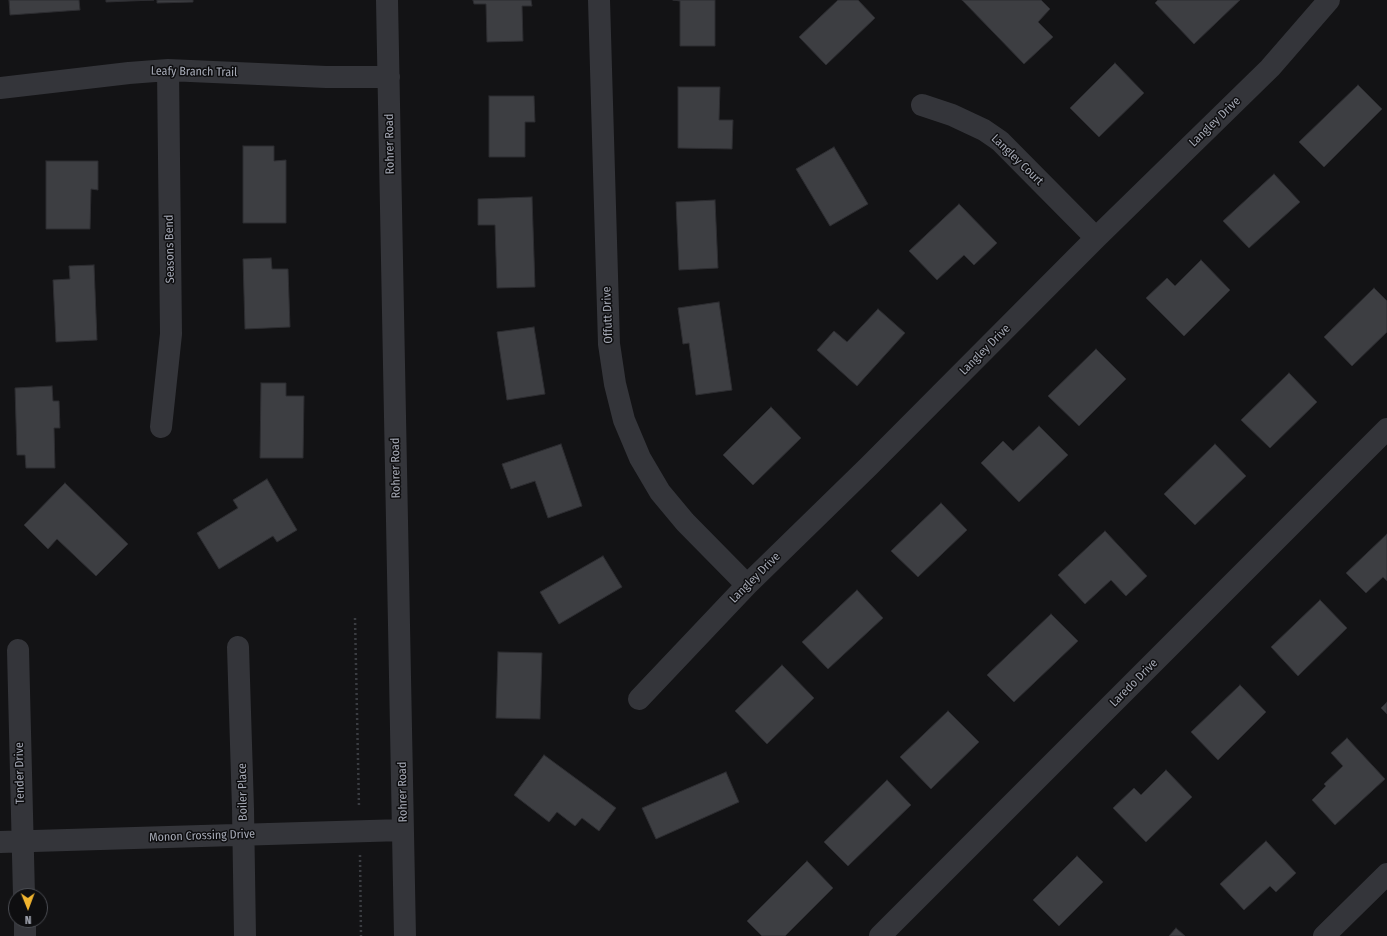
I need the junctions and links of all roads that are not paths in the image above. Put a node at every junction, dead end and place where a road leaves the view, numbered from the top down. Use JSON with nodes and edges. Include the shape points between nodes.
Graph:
{"nodes":[{"id":1,"x":387,"y":0,"type":"edge"},
{"id":2,"x":599,"y":0,"type":"edge"},
{"id":3,"x":1329,"y":0,"type":"edge"},
{"id":4,"x":168,"y":70,"type":"junction"},
{"id":5,"x":389,"y":77,"type":"junction"},
{"id":6,"x":0,"y":88,"type":"edge"},
{"id":7,"x":922,"y":105,"type":"dead end"},
{"id":8,"x":1096,"y":238,"type":"junction"},
{"id":9,"x":161,"y":427,"type":"dead end"},
{"id":10,"x":1387,"y":429,"type":"edge"},
{"id":11,"x":747,"y":585,"type":"junction"},
{"id":12,"x":238,"y":647,"type":"dead end"},
{"id":13,"x":18,"y":650,"type":"dead end"},
{"id":14,"x":639,"y":699,"type":"dead end"},
{"id":15,"x":403,"y":830,"type":"junction"},
{"id":16,"x":244,"y":835,"type":"junction"},
{"id":17,"x":22,"y":841,"type":"junction"},
{"id":18,"x":0,"y":842,"type":"edge"},
{"id":19,"x":1387,"y":874,"type":"edge"},
{"id":20,"x":24,"y":888,"type":"edge"},
{"id":21,"x":245,"y":936,"type":"edge"},
{"id":22,"x":406,"y":936,"type":"edge"},
{"id":23,"x":880,"y":936,"type":"edge"},
{"id":24,"x":1324,"y":936,"type":"edge"}],
"edges":[{"from":1,"to":5,"type":"street","name":"Rohrer Road"},
{"from":2,"to":11,"type":"street","name":"Offutt Drive","via":[[609,344],[615,384],[627,426],[640,458],[660,492],[685,522]]},
{"from":3,"to":8,"type":"street","name":"Langley Drive","via":[[1270,68]]},
{"from":4,"to":5,"type":"street","name":"Leafy Branch Trail"},
{"from":4,"to":6,"type":"street","name":"Leafy Branch Trail"},
{"from":4,"to":9,"type":"street","name":"Seasons Bend","via":[[171,334]]},
{"from":5,"to":15,"type":"street","name":"Rohrer Road"},
{"from":7,"to":8,"type":"street","name":"Langley Court","via":[[952,115],[984,130],[1000,141]]},
{"from":8,"to":11,"type":"street","name":"Langley Drive"},
{"from":10,"to":23,"type":"street","name":"Laredo Drive"},
{"from":11,"to":14,"type":"street","name":"Langley Drive"},
{"from":12,"to":16,"type":"street","name":"Boiler Place"},
{"from":13,"to":17,"type":"street","name":"Tender Drive"},
{"from":15,"to":16,"type":"street","name":"Monon Crossing Drive"},
{"from":15,"to":22,"type":"street","name":"Rohrer Road"},
{"from":16,"to":17,"type":"street","name":"Monon Crossing Drive"},
{"from":16,"to":21,"type":"street","name":"Boiler Place"},
{"from":17,"to":18,"type":"street","name":"Monon Crossing Drive"},
{"from":17,"to":20,"type":"street","name":"Tender Drive"},
{"from":19,"to":24,"type":"street"}]}
